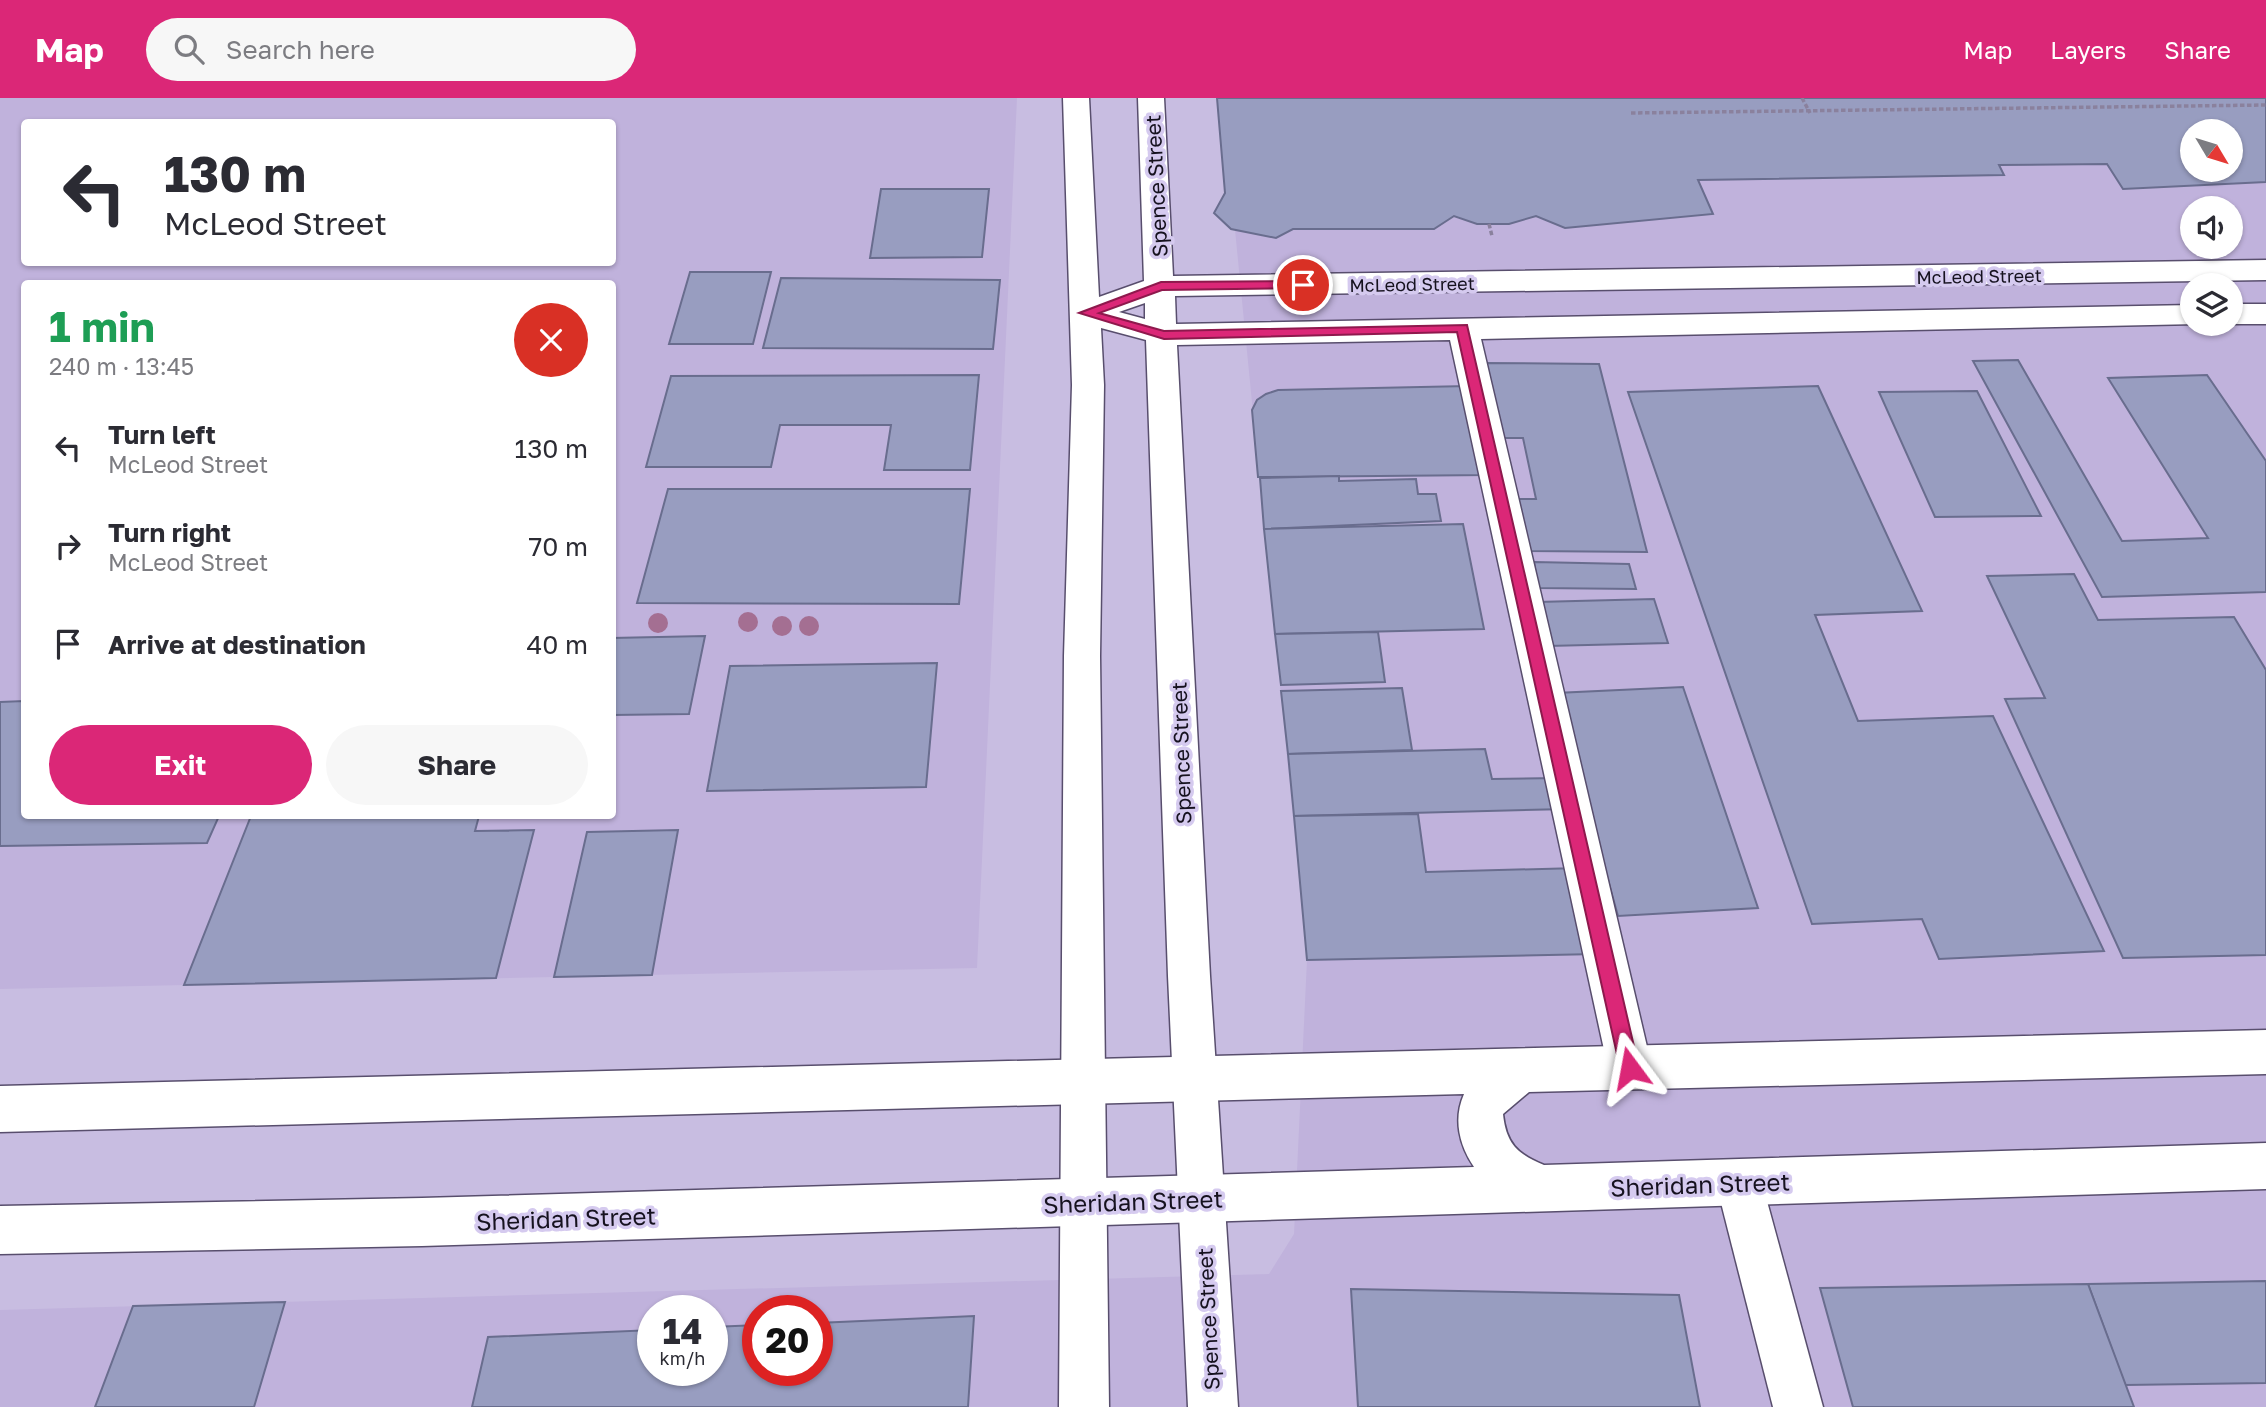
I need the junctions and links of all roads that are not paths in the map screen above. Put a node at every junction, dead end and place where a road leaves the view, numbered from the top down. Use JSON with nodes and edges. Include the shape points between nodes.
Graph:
{"nodes":[{"id":1,"x":1076,"y":98,"type":"edge"},
{"id":2,"x":1152,"y":98,"type":"edge"},
{"id":3,"x":2266,"y":271,"type":"edge"},
{"id":4,"x":1161,"y":286,"type":"junction"},
{"id":5,"x":1085,"y":313,"type":"junction"},
{"id":6,"x":2243,"y":314,"type":"edge"},
{"id":7,"x":2266,"y":314,"type":"edge"},
{"id":8,"x":2180,"y":315,"type":"edge"},
{"id":9,"x":1463,"y":328,"type":"junction"},
{"id":10,"x":1164,"y":335,"type":"junction"},
{"id":11,"x":2266,"y":1052,"type":"edge"},
{"id":12,"x":1630,"y":1068,"type":"junction"},
{"id":13,"x":1522,"y":1071,"type":"junction"},
{"id":14,"x":1195,"y":1080,"type":"junction"},
{"id":15,"x":1081,"y":1082,"type":"junction"},
{"id":16,"x":0,"y":1109,"type":"edge"},
{"id":17,"x":2266,"y":1166,"type":"edge"},
{"id":18,"x":1739,"y":1183,"type":"junction"},
{"id":19,"x":1544,"y":1188,"type":"junction"},
{"id":20,"x":1201,"y":1199,"type":"junction"},
{"id":21,"x":1081,"y":1202,"type":"junction"},
{"id":22,"x":0,"y":1230,"type":"edge"},
{"id":23,"x":1084,"y":1407,"type":"edge"},
{"id":24,"x":1213,"y":1407,"type":"edge"},
{"id":25,"x":1798,"y":1407,"type":"edge"}],
"edges":[{"from":1,"to":5,"type":"main road"},
{"from":2,"to":4,"type":"main road","name":"Spence Street"},
{"from":3,"to":4,"type":"main road","name":"McLeod Street"},
{"from":4,"to":5,"type":"main road","name":"McLeod Street"},
{"from":4,"to":10,"type":"main road","name":"Spence Street"},
{"from":5,"to":10,"type":"main road","name":"McLeod Street"},
{"from":5,"to":15,"type":"main road"},
{"from":6,"to":7,"type":"main road"},
{"from":8,"to":9,"type":"main road","name":"McLeod Street"},
{"from":9,"to":10,"type":"main road","name":"McLeod Street"},
{"from":9,"to":12,"type":"main road"},
{"from":10,"to":14,"type":"main road","name":"Spence Street"},
{"from":11,"to":12,"type":"main road"},
{"from":12,"to":13,"type":"main road"},
{"from":13,"to":14,"type":"main road"},
{"from":13,"to":19,"type":"main road","via":[[1491,1092],[1480,1109],[1483,1140],[1507,1174]]},
{"from":14,"to":15,"type":"main road"},
{"from":14,"to":20,"type":"main road","name":"Spence Street"},
{"from":15,"to":16,"type":"main road"},
{"from":15,"to":21,"type":"main road"},
{"from":17,"to":18,"type":"main road","name":"Sheridan Street"},
{"from":18,"to":19,"type":"main road","name":"Sheridan Street"},
{"from":18,"to":25,"type":"main road"},
{"from":19,"to":20,"type":"main road","name":"Sheridan Street"},
{"from":20,"to":21,"type":"main road","name":"Sheridan Street"},
{"from":20,"to":24,"type":"main road","name":"Spence Street"},
{"from":21,"to":22,"type":"main road","name":"Sheridan Street"},
{"from":21,"to":23,"type":"main road"}]}
